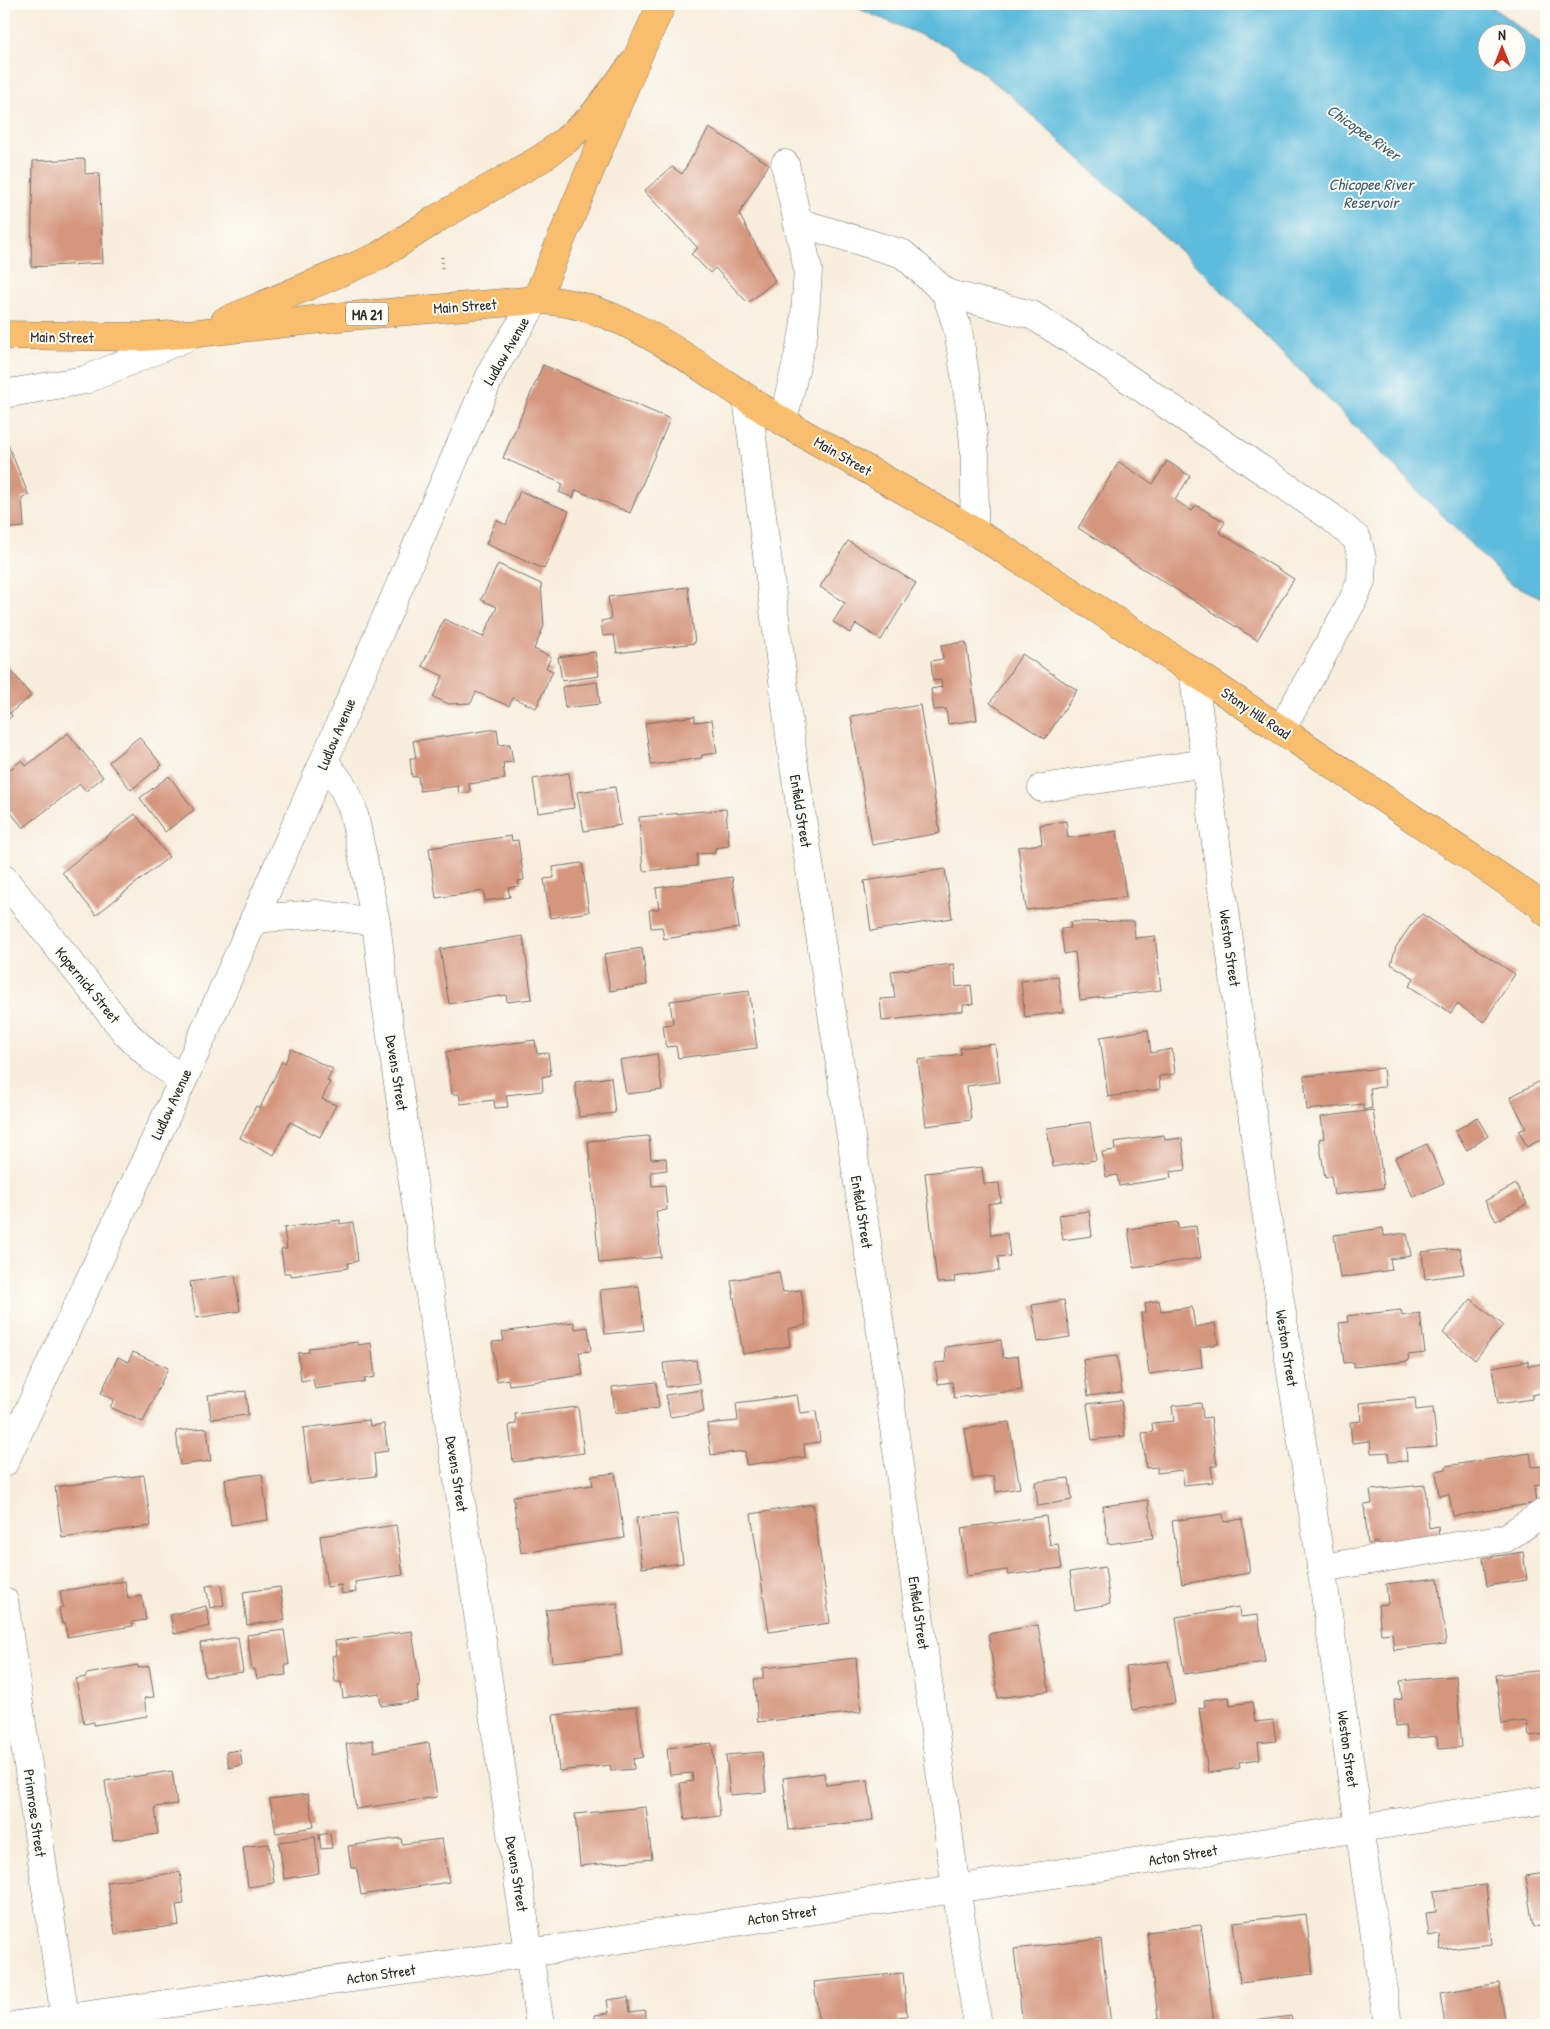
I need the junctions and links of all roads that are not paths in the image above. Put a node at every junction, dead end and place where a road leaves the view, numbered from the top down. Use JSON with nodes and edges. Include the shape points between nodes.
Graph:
{"nodes":[{"id":1,"x":662,"y":4,"type":"edge"},
{"id":2,"x":636,"y":60,"type":"junction"},
{"id":3,"x":785,"y":164,"type":"dead end"},
{"id":4,"x":797,"y":222,"type":"junction"},
{"id":5,"x":946,"y":293,"type":"junction"},
{"id":6,"x":536,"y":300,"type":"junction"},
{"id":7,"x":198,"y":333,"type":"junction"},
{"id":8,"x":4,"y":335,"type":"edge"},
{"id":9,"x":4,"y":394,"type":"edge"},
{"id":10,"x":747,"y":398,"type":"junction"},
{"id":11,"x":783,"y":421,"type":"junction"},
{"id":12,"x":966,"y":527,"type":"junction"},
{"id":13,"x":1194,"y":671,"type":"junction"},
{"id":14,"x":1281,"y":730,"type":"junction"},
{"id":15,"x":324,"y":761,"type":"junction"},
{"id":16,"x":1206,"y":763,"type":"junction"},
{"id":17,"x":1042,"y":788,"type":"dead end"},
{"id":18,"x":4,"y":879,"type":"edge"},
{"id":19,"x":1544,"y":908,"type":"edge"},
{"id":20,"x":254,"y":919,"type":"junction"},
{"id":21,"x":376,"y":922,"type":"junction"},
{"id":22,"x":183,"y":1080,"type":"junction"},
{"id":23,"x":5,"y":1454,"type":"edge"},
{"id":24,"x":1546,"y":1512,"type":"edge"},
{"id":25,"x":1321,"y":1568,"type":"junction"},
{"id":26,"x":4,"y":1601,"type":"edge"},
{"id":27,"x":1546,"y":1800,"type":"edge"},
{"id":28,"x":1359,"y":1829,"type":"junction"},
{"id":29,"x":956,"y":1889,"type":"junction"},
{"id":30,"x":529,"y":1953,"type":"junction"},
{"id":31,"x":65,"y":2022,"type":"edge"},
{"id":32,"x":17,"y":2025,"type":"edge"},
{"id":33,"x":540,"y":2025,"type":"edge"},
{"id":34,"x":978,"y":2025,"type":"edge"},
{"id":35,"x":1388,"y":2025,"type":"edge"}],
"edges":[{"from":1,"to":2,"type":"main road","name":"Ludlow Avenue"},
{"from":2,"to":6,"type":"main road","name":"Ludlow Avenue"},
{"from":2,"to":7,"type":"main road","via":[[591,118],[542,158],[377,257]]},
{"from":3,"to":4,"type":"street"},
{"from":4,"to":5,"type":"street","via":[[903,254]]},
{"from":4,"to":11,"type":"street","via":[[808,270],[804,331]]},
{"from":5,"to":12,"type":"street","via":[[958,330],[975,455]]},
{"from":5,"to":14,"type":"street","via":[[1032,315],[1314,506],[1357,539],[1362,558],[1362,581]]},
{"from":6,"to":7,"type":"main road","name":"Main Street","number":"MA 21"},
{"from":6,"to":10,"type":"main road","name":"Main Street","via":[[582,305],[639,329]]},
{"from":6,"to":15,"type":"street","name":"Ludlow Avenue","via":[[494,367]]},
{"from":7,"to":8,"type":"main road","name":"Main Street","number":"MA 21","via":[[143,337]]},
{"from":7,"to":9,"type":"street","via":[[85,380]]},
{"from":10,"to":11,"type":"main road","name":"Main Street"},
{"from":10,"to":29,"type":"street","name":"Enfield Street","via":[[793,759],[882,1339]]},
{"from":11,"to":12,"type":"main road","name":"Main Street"},
{"from":12,"to":13,"type":"main road","name":"Stony Hill Road"},
{"from":13,"to":14,"type":"main road","name":"Stony Hill Road"},
{"from":13,"to":16,"type":"street","name":"Weston Street"},
{"from":14,"to":19,"type":"main road","name":"Stony Hill Road"},
{"from":15,"to":20,"type":"street","name":"Ludlow Avenue"},
{"from":15,"to":21,"type":"street","name":"Devens Street","via":[[342,785],[353,810]]},
{"from":16,"to":17,"type":"street"},
{"from":16,"to":25,"type":"street","name":"Weston Street","via":[[1260,1172]]},
{"from":18,"to":22,"type":"street","name":"Kopernick Street","via":[[127,1034],[152,1058]]},
{"from":20,"to":21,"type":"street","via":[[317,914]]},
{"from":20,"to":22,"type":"street","name":"Ludlow Avenue"},
{"from":21,"to":30,"type":"street","name":"Devens Street","via":[[385,1000]]},
{"from":22,"to":23,"type":"street","name":"Ludlow Avenue"},
{"from":24,"to":25,"type":"street","via":[[1506,1538]]},
{"from":25,"to":28,"type":"street","name":"Weston Street"},
{"from":26,"to":31,"type":"street","name":"Primrose Street"},
{"from":27,"to":28,"type":"street","name":"Acton Street"},
{"from":28,"to":29,"type":"street","name":"Acton Street"},
{"from":28,"to":35,"type":"street","name":"Weston Street"},
{"from":29,"to":30,"type":"street","name":"Acton Street"},
{"from":29,"to":34,"type":"street","name":"Enfield Street"},
{"from":30,"to":31,"type":"street","name":"Acton Street"},
{"from":30,"to":33,"type":"street","name":"Devens Street"},
{"from":31,"to":32,"type":"street","name":"Acton Street"}]}
